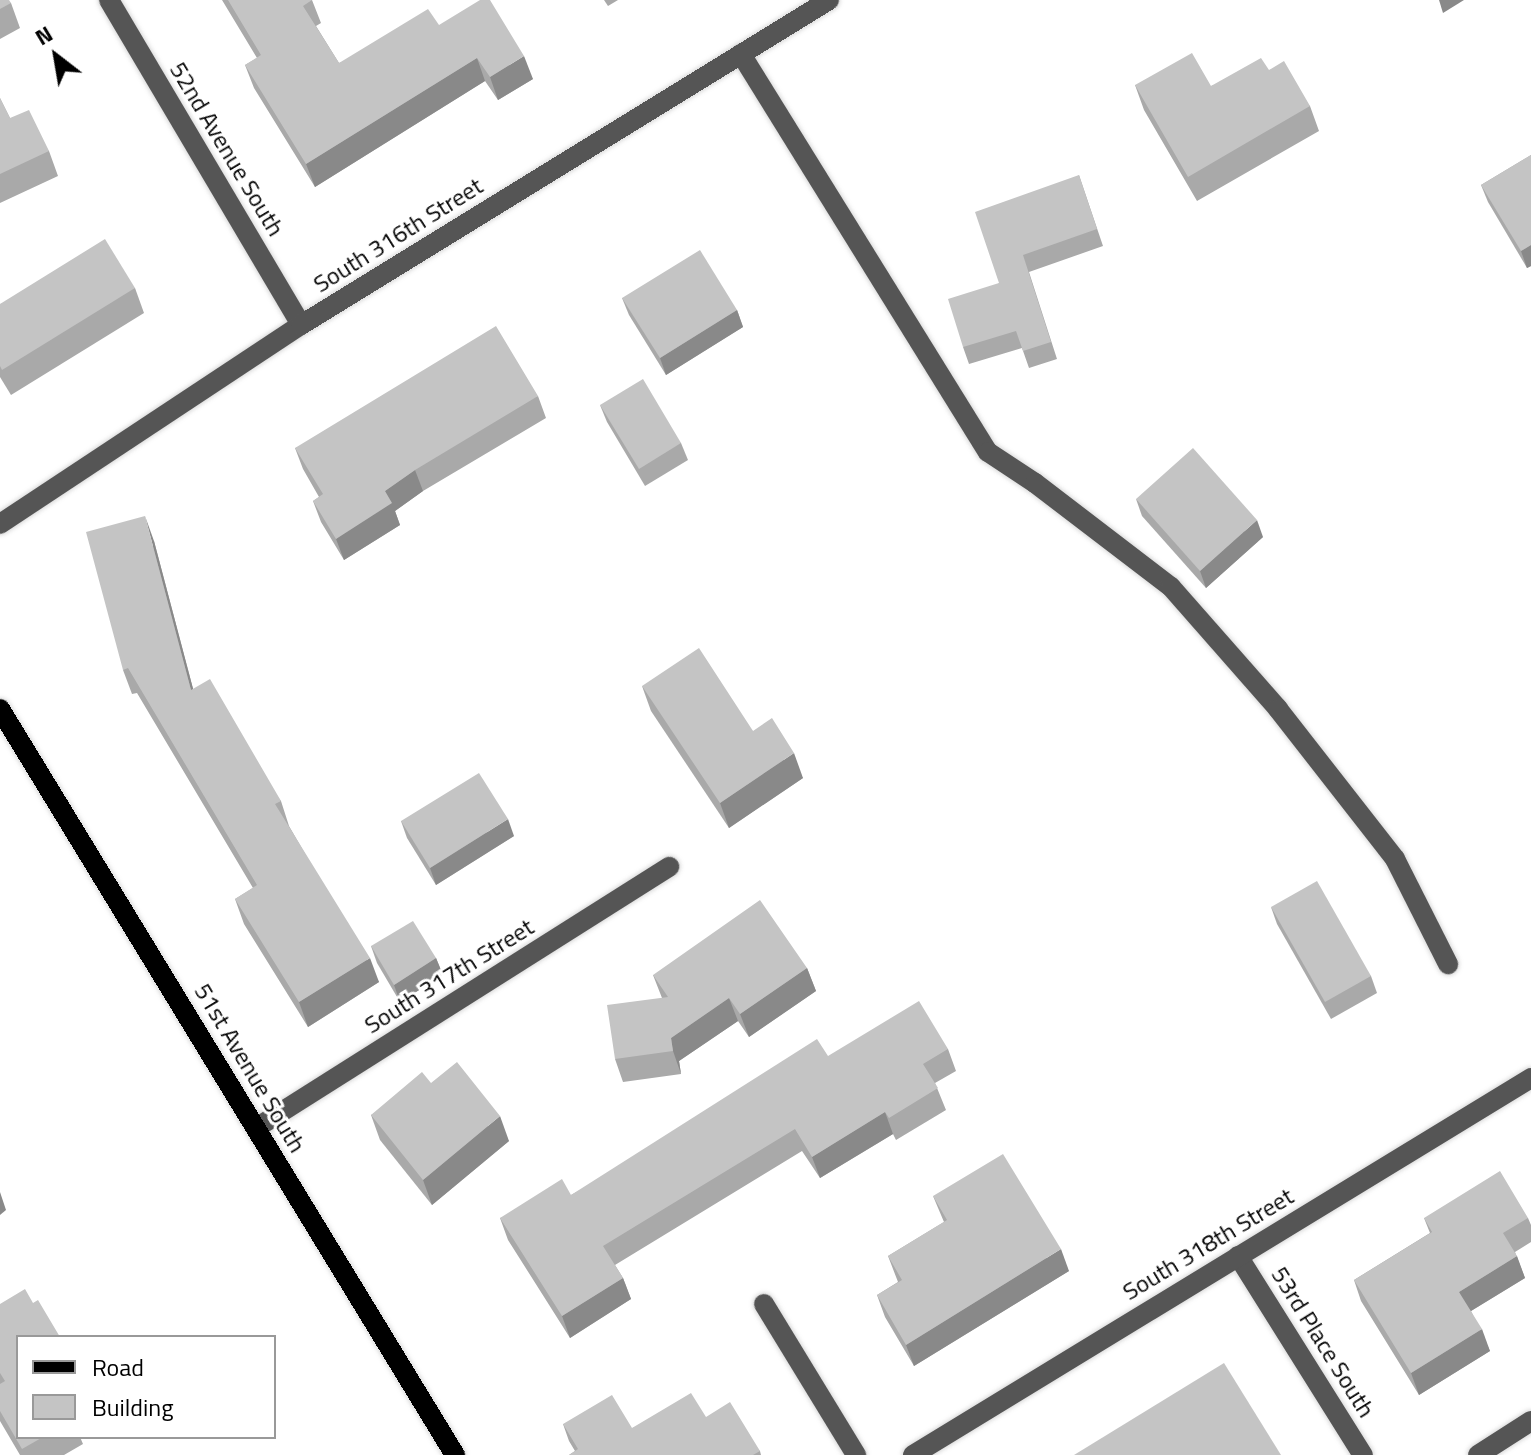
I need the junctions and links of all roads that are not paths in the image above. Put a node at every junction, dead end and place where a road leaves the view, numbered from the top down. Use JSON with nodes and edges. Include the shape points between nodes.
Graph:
{"nodes":[{"id":1,"x":109,"y":0,"type":"edge"},
{"id":2,"x":829,"y":0,"type":"edge"},
{"id":3,"x":741,"y":54,"type":"junction"},
{"id":4,"x":301,"y":325,"type":"junction"},
{"id":5,"x":0,"y":524,"type":"edge"},
{"id":6,"x":0,"y":709,"type":"edge"},
{"id":7,"x":669,"y":867,"type":"dead end"},
{"id":8,"x":1448,"y":964,"type":"dead end"},
{"id":9,"x":1531,"y":1078,"type":"edge"},
{"id":10,"x":256,"y":1128,"type":"junction"},
{"id":11,"x":1238,"y":1256,"type":"junction"},
{"id":12,"x":764,"y":1304,"type":"dead end"},
{"id":13,"x":1531,"y":1421,"type":"edge"},
{"id":14,"x":455,"y":1455,"type":"edge"},
{"id":15,"x":856,"y":1455,"type":"edge"},
{"id":16,"x":913,"y":1455,"type":"edge"},
{"id":17,"x":1363,"y":1455,"type":"edge"},
{"id":18,"x":1478,"y":1455,"type":"edge"}],
"edges":[{"from":1,"to":4,"type":"street","name":"52nd Avenue South"},
{"from":2,"to":3,"type":"street","name":"South 316th Street"},
{"from":3,"to":4,"type":"street","name":"South 316th Street"},
{"from":3,"to":8,"type":"street","via":[[988,452],[1171,587],[1278,709],[1395,859]]},
{"from":4,"to":5,"type":"street","name":"South 316th Street"},
{"from":6,"to":10,"type":"main road","name":"51st Avenue South"},
{"from":7,"to":10,"type":"street","name":"South 317th Street"},
{"from":9,"to":11,"type":"street","name":"South 318th Street"},
{"from":10,"to":14,"type":"main road","name":"51st Avenue South"},
{"from":11,"to":16,"type":"street","name":"South 318th Street"},
{"from":11,"to":17,"type":"street","name":"53rd Place South"},
{"from":12,"to":15,"type":"street"},
{"from":13,"to":18,"type":"street"}]}
